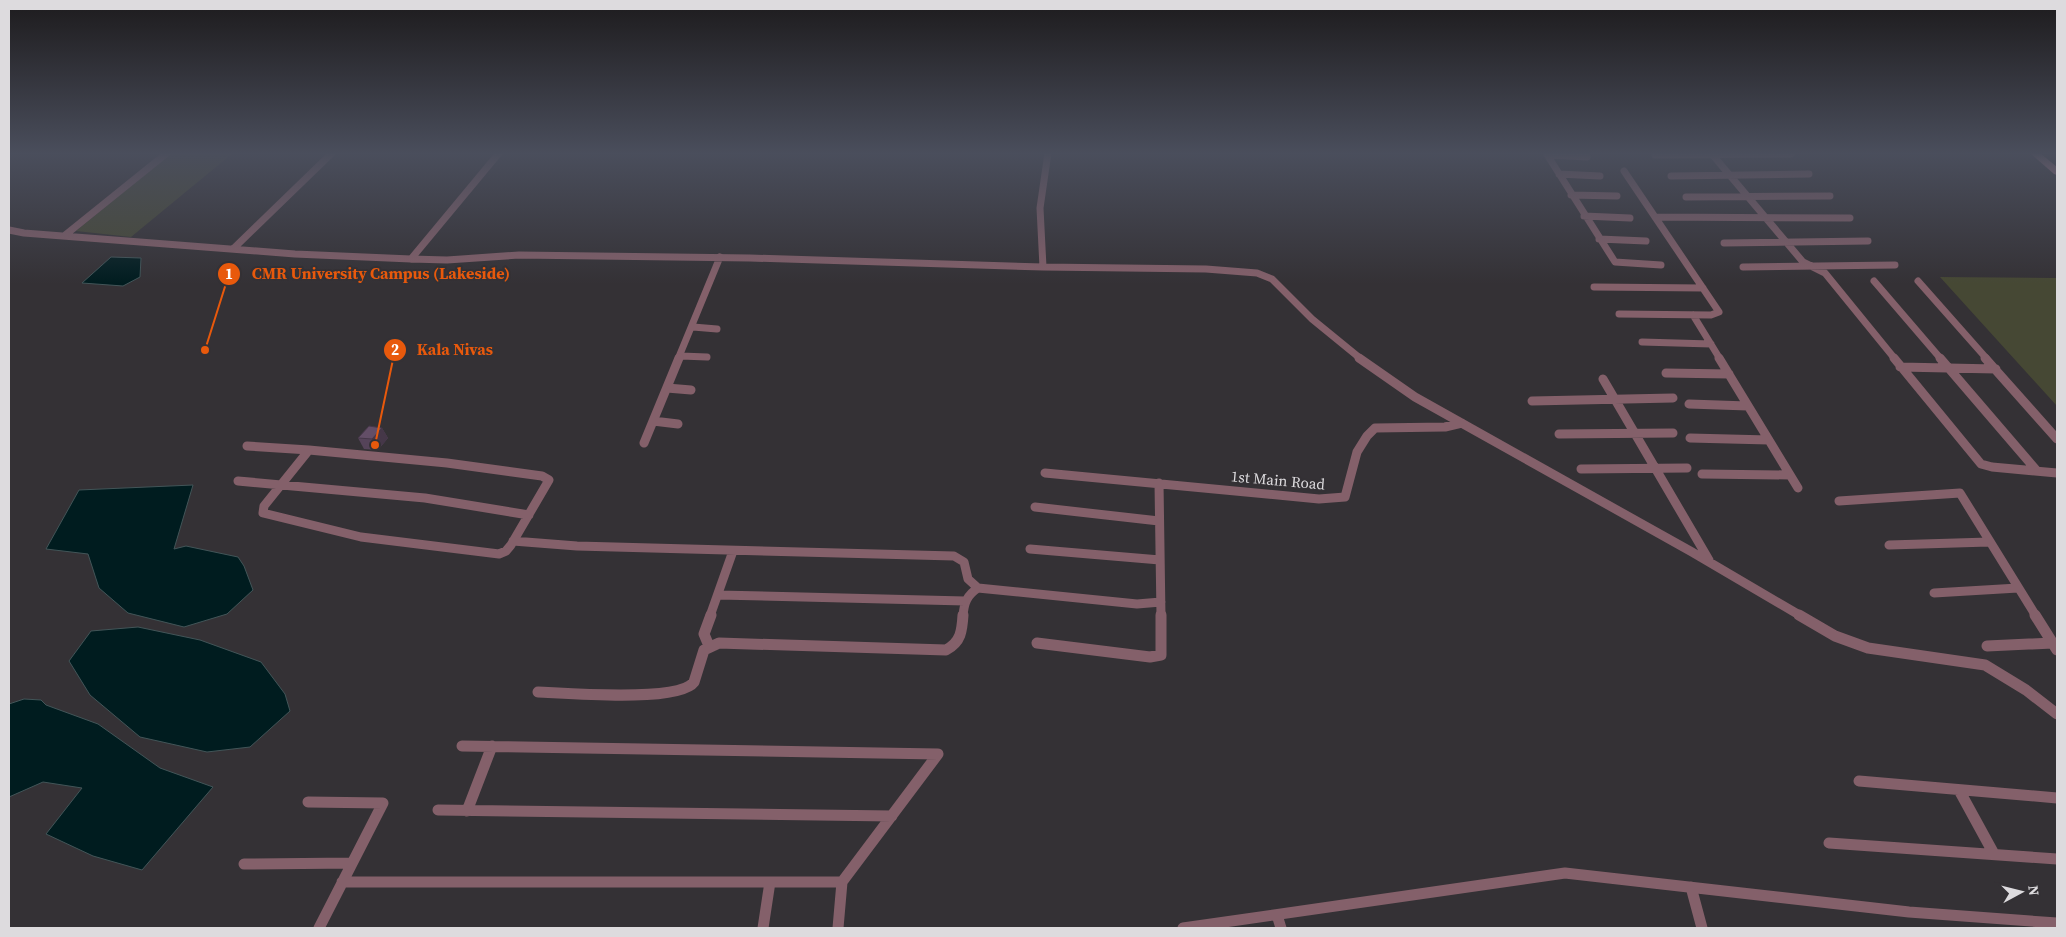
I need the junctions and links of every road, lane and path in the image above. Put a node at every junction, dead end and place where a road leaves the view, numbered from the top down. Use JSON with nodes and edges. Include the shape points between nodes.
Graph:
{"nodes":[{"id":1,"x":1747,"y":196,"type":"edge"},
{"id":2,"x":113,"y":197,"type":"edge"},
{"id":3,"x":287,"y":197,"type":"edge"},
{"id":4,"x":463,"y":197,"type":"edge"},
{"id":5,"x":1042,"y":197,"type":"edge"},
{"id":6,"x":1572,"y":197,"type":"edge"},
{"id":7,"x":1641,"y":197,"type":"edge"},
{"id":8,"x":1686,"y":197,"type":"dead end"},
{"id":9,"x":1703,"y":197,"type":"edge"},
{"id":10,"x":1584,"y":216,"type":"junction"},
{"id":11,"x":1655,"y":217,"type":"junction"},
{"id":12,"x":1630,"y":218,"type":"dead end"},
{"id":13,"x":1850,"y":218,"type":"dead end"},
{"id":14,"x":1766,"y":219,"type":"junction"},
{"id":15,"x":9,"y":230,"type":"edge"},
{"id":16,"x":64,"y":236,"type":"junction"},
{"id":17,"x":1599,"y":239,"type":"junction"},
{"id":18,"x":1646,"y":241,"type":"dead end"},
{"id":19,"x":1868,"y":241,"type":"dead end"},
{"id":20,"x":1786,"y":242,"type":"junction"},
{"id":21,"x":1724,"y":243,"type":"dead end"},
{"id":22,"x":233,"y":249,"type":"junction"},
{"id":23,"x":720,"y":257,"type":"junction"},
{"id":24,"x":411,"y":259,"type":"junction"},
{"id":25,"x":1661,"y":265,"type":"dead end"},
{"id":26,"x":1895,"y":265,"type":"dead end"},
{"id":27,"x":1809,"y":266,"type":"junction"},
{"id":28,"x":1043,"y":267,"type":"junction"},
{"id":29,"x":1743,"y":267,"type":"dead end"},
{"id":30,"x":1874,"y":281,"type":"dead end"},
{"id":31,"x":1918,"y":281,"type":"dead end"},
{"id":32,"x":1594,"y":287,"type":"dead end"},
{"id":33,"x":1703,"y":288,"type":"junction"},
{"id":34,"x":1619,"y":314,"type":"dead end"},
{"id":35,"x":1693,"y":315,"type":"junction"},
{"id":36,"x":692,"y":327,"type":"junction"},
{"id":37,"x":717,"y":328,"type":"dead end"},
{"id":38,"x":1642,"y":342,"type":"dead end"},
{"id":39,"x":1711,"y":344,"type":"junction"},
{"id":40,"x":680,"y":356,"type":"junction"},
{"id":41,"x":707,"y":357,"type":"dead end"},
{"id":42,"x":1900,"y":367,"type":"junction"},
{"id":43,"x":1949,"y":368,"type":"junction"},
{"id":44,"x":1996,"y":369,"type":"junction"},
{"id":45,"x":1666,"y":373,"type":"dead end"},
{"id":46,"x":1729,"y":374,"type":"junction"},
{"id":47,"x":1603,"y":379,"type":"dead end"},
{"id":48,"x":667,"y":388,"type":"junction"},
{"id":49,"x":691,"y":390,"type":"dead end"},
{"id":50,"x":1674,"y":398,"type":"dead end"},
{"id":51,"x":1614,"y":399,"type":"junction"},
{"id":52,"x":1532,"y":400,"type":"dead end"},
{"id":53,"x":1689,"y":404,"type":"dead end"},
{"id":54,"x":1748,"y":406,"type":"junction"},
{"id":55,"x":653,"y":422,"type":"junction"},
{"id":56,"x":1462,"y":423,"type":"junction"},
{"id":57,"x":678,"y":424,"type":"dead end"},
{"id":58,"x":1673,"y":432,"type":"dead end"},
{"id":59,"x":1559,"y":434,"type":"dead end"},
{"id":60,"x":1634,"y":434,"type":"junction"},
{"id":61,"x":1690,"y":438,"type":"dead end"},
{"id":62,"x":2057,"y":439,"type":"edge"},
{"id":63,"x":1769,"y":440,"type":"junction"},
{"id":64,"x":644,"y":442,"type":"dead end"},
{"id":65,"x":247,"y":446,"type":"dead end"},
{"id":66,"x":309,"y":450,"type":"junction"},
{"id":67,"x":1687,"y":468,"type":"dead end"},
{"id":68,"x":1654,"y":469,"type":"junction"},
{"id":69,"x":1581,"y":470,"type":"dead end"},
{"id":70,"x":2037,"y":471,"type":"junction"},
{"id":71,"x":1045,"y":474,"type":"dead end"},
{"id":72,"x":1702,"y":474,"type":"dead end"},
{"id":73,"x":1790,"y":475,"type":"junction"},
{"id":74,"x":2055,"y":475,"type":"edge"},
{"id":75,"x":238,"y":481,"type":"dead end"},
{"id":76,"x":1159,"y":483,"type":"junction"},
{"id":77,"x":281,"y":484,"type":"junction"},
{"id":78,"x":1798,"y":488,"type":"dead end"},
{"id":79,"x":1839,"y":501,"type":"dead end"},
{"id":80,"x":1035,"y":507,"type":"dead end"},
{"id":81,"x":529,"y":515,"type":"junction"},
{"id":82,"x":1160,"y":521,"type":"junction"},
{"id":83,"x":513,"y":541,"type":"junction"},
{"id":84,"x":1990,"y":542,"type":"junction"},
{"id":85,"x":1889,"y":545,"type":"dead end"},
{"id":86,"x":1030,"y":549,"type":"dead end"},
{"id":87,"x":733,"y":550,"type":"junction"},
{"id":88,"x":1160,"y":560,"type":"junction"},
{"id":89,"x":1710,"y":562,"type":"junction"},
{"id":90,"x":978,"y":588,"type":"junction"},
{"id":91,"x":2018,"y":588,"type":"junction"},
{"id":92,"x":718,"y":594,"type":"junction"},
{"id":93,"x":1934,"y":594,"type":"dead end"},
{"id":94,"x":965,"y":601,"type":"junction"},
{"id":95,"x":1161,"y":602,"type":"junction"},
{"id":96,"x":1037,"y":643,"type":"dead end"},
{"id":97,"x":709,"y":646,"type":"junction"},
{"id":98,"x":1987,"y":646,"type":"dead end"},
{"id":99,"x":2055,"y":646,"type":"edge"},
{"id":100,"x":538,"y":692,"type":"dead end"},
{"id":101,"x":2057,"y":714,"type":"edge"},
{"id":102,"x":462,"y":746,"type":"dead end"},
{"id":103,"x":492,"y":746,"type":"junction"},
{"id":104,"x":1860,"y":781,"type":"dead end"},
{"id":105,"x":1959,"y":790,"type":"junction"},
{"id":106,"x":2057,"y":798,"type":"edge"},
{"id":107,"x":308,"y":802,"type":"dead end"},
{"id":108,"x":438,"y":810,"type":"dead end"},
{"id":109,"x":467,"y":811,"type":"junction"},
{"id":110,"x":892,"y":816,"type":"junction"},
{"id":111,"x":1829,"y":843,"type":"dead end"},
{"id":112,"x":1994,"y":854,"type":"junction"},
{"id":113,"x":2057,"y":859,"type":"edge"},
{"id":114,"x":352,"y":863,"type":"junction"},
{"id":115,"x":244,"y":864,"type":"dead end"},
{"id":116,"x":342,"y":882,"type":"junction"},
{"id":117,"x":770,"y":882,"type":"junction"},
{"id":118,"x":842,"y":882,"type":"junction"},
{"id":119,"x":1691,"y":887,"type":"junction"},
{"id":120,"x":1277,"y":915,"type":"junction"},
{"id":121,"x":2057,"y":923,"type":"edge"},
{"id":122,"x":319,"y":928,"type":"edge"},
{"id":123,"x":763,"y":928,"type":"edge"},
{"id":124,"x":838,"y":928,"type":"edge"},
{"id":125,"x":1183,"y":928,"type":"edge"},
{"id":126,"x":1281,"y":928,"type":"edge"},
{"id":127,"x":1702,"y":928,"type":"edge"}],
"edges":[{"from":1,"to":14,"type":"street"},
{"from":2,"to":16,"type":"street"},
{"from":3,"to":22,"type":"street"},
{"from":4,"to":24,"type":"street"},
{"from":5,"to":28,"type":"street"},
{"from":6,"to":10,"type":"street"},
{"from":7,"to":11,"type":"street"},
{"from":8,"to":9,"type":"street"},
{"from":10,"to":12,"type":"street"},
{"from":10,"to":17,"type":"street"},
{"from":11,"to":14,"type":"street"},
{"from":11,"to":33,"type":"street"},
{"from":13,"to":14,"type":"street"},
{"from":14,"to":20,"type":"street"},
{"from":15,"to":16,"type":"street"},
{"from":16,"to":22,"type":"street"},
{"from":17,"to":18,"type":"street"},
{"from":17,"to":25,"type":"street","via":[[1615,262]]},
{"from":19,"to":20,"type":"street"},
{"from":20,"to":21,"type":"street"},
{"from":20,"to":27,"type":"street"},
{"from":22,"to":24,"type":"street"},
{"from":23,"to":24,"type":"street"},
{"from":23,"to":28,"type":"street"},
{"from":23,"to":36,"type":"street"},
{"from":26,"to":27,"type":"street"},
{"from":27,"to":29,"type":"street"},
{"from":27,"to":42,"type":"street","via":[[1825,273]]},
{"from":28,"to":56,"type":"street","via":[[1206,269],[1264,275],[1272,278],[1312,319],[1352,353],[1415,397]]},
{"from":30,"to":43,"type":"street"},
{"from":31,"to":44,"type":"street"},
{"from":32,"to":33,"type":"street"},
{"from":33,"to":35,"type":"street","via":[[1719,312]]},
{"from":34,"to":35,"type":"street"},
{"from":35,"to":39,"type":"street"},
{"from":36,"to":37,"type":"street"},
{"from":36,"to":40,"type":"street"},
{"from":38,"to":39,"type":"street"},
{"from":39,"to":46,"type":"street"},
{"from":40,"to":41,"type":"street"},
{"from":40,"to":48,"type":"street"},
{"from":42,"to":43,"type":"street"},
{"from":42,"to":70,"type":"street","via":[[1981,464]]},
{"from":43,"to":44,"type":"street"},
{"from":43,"to":70,"type":"street"},
{"from":44,"to":62,"type":"street"},
{"from":45,"to":46,"type":"street"},
{"from":46,"to":54,"type":"street"},
{"from":47,"to":51,"type":"street"},
{"from":48,"to":49,"type":"street"},
{"from":48,"to":55,"type":"street"},
{"from":50,"to":51,"type":"street"},
{"from":51,"to":52,"type":"street"},
{"from":51,"to":60,"type":"street"},
{"from":53,"to":54,"type":"street"},
{"from":54,"to":63,"type":"street"},
{"from":55,"to":57,"type":"street"},
{"from":55,"to":64,"type":"street"},
{"from":56,"to":76,"type":"street","name":"1st Main Road","via":[[1375,428],[1362,443],[1351,470],[1348,492],[1338,499]]},
{"from":56,"to":89,"type":"street"},
{"from":58,"to":60,"type":"street"},
{"from":59,"to":60,"type":"street"},
{"from":60,"to":68,"type":"street"},
{"from":61,"to":63,"type":"street"},
{"from":63,"to":73,"type":"street"},
{"from":65,"to":66,"type":"street"},
{"from":66,"to":77,"type":"street"},
{"from":66,"to":81,"type":"street","via":[[448,463],[547,478],[548,484]]},
{"from":67,"to":68,"type":"street"},
{"from":68,"to":69,"type":"street"},
{"from":68,"to":89,"type":"street"},
{"from":70,"to":74,"type":"street"},
{"from":71,"to":76,"type":"street","name":"1st Main Road"},
{"from":72,"to":73,"type":"street"},
{"from":73,"to":78,"type":"street"},
{"from":75,"to":77,"type":"street"},
{"from":76,"to":82,"type":"street"},
{"from":77,"to":81,"type":"street","via":[[424,498]]},
{"from":77,"to":83,"type":"street","via":[[264,506],[265,515],[361,536],[499,554],[506,551]]},
{"from":79,"to":84,"type":"street","via":[[1960,493]]},
{"from":80,"to":82,"type":"street"},
{"from":81,"to":83,"type":"street"},
{"from":82,"to":88,"type":"street"},
{"from":83,"to":87,"type":"street"},
{"from":84,"to":85,"type":"street"},
{"from":84,"to":91,"type":"street"},
{"from":86,"to":88,"type":"street"},
{"from":87,"to":90,"type":"street","via":[[954,556],[964,562],[968,579]]},
{"from":87,"to":92,"type":"street"},
{"from":88,"to":95,"type":"street"},
{"from":89,"to":101,"type":"street","via":[[1835,636],[1868,648],[1985,665]]},
{"from":90,"to":94,"type":"street","via":[[969,593]]},
{"from":90,"to":95,"type":"street","via":[[1137,604]]},
{"from":91,"to":93,"type":"street"},
{"from":91,"to":99,"type":"street"},
{"from":92,"to":94,"type":"street"},
{"from":92,"to":97,"type":"street","via":[[704,634]]},
{"from":94,"to":97,"type":"street","via":[[961,639],[956,646],[946,650],[719,643]]},
{"from":95,"to":96,"type":"street","via":[[1161,655],[1150,657]]},
{"from":97,"to":100,"type":"street","via":[[704,650],[690,687],[679,693]]},
{"from":98,"to":99,"type":"street"},
{"from":102,"to":103,"type":"street"},
{"from":103,"to":109,"type":"street"},
{"from":103,"to":110,"type":"street","via":[[938,754]]},
{"from":104,"to":105,"type":"street"},
{"from":105,"to":106,"type":"street"},
{"from":105,"to":112,"type":"street"},
{"from":107,"to":114,"type":"street","via":[[383,803]]},
{"from":108,"to":109,"type":"street"},
{"from":109,"to":110,"type":"street"},
{"from":110,"to":118,"type":"street"},
{"from":111,"to":112,"type":"street"},
{"from":112,"to":113,"type":"street"},
{"from":114,"to":115,"type":"street"},
{"from":114,"to":116,"type":"street"},
{"from":116,"to":117,"type":"street"},
{"from":116,"to":122,"type":"street"},
{"from":117,"to":118,"type":"street"},
{"from":117,"to":123,"type":"street"},
{"from":118,"to":124,"type":"street"},
{"from":119,"to":120,"type":"street","via":[[1565,872]]},
{"from":119,"to":121,"type":"street","via":[[1909,912]]},
{"from":119,"to":127,"type":"street"},
{"from":120,"to":125,"type":"street"},
{"from":120,"to":126,"type":"street"}]}
